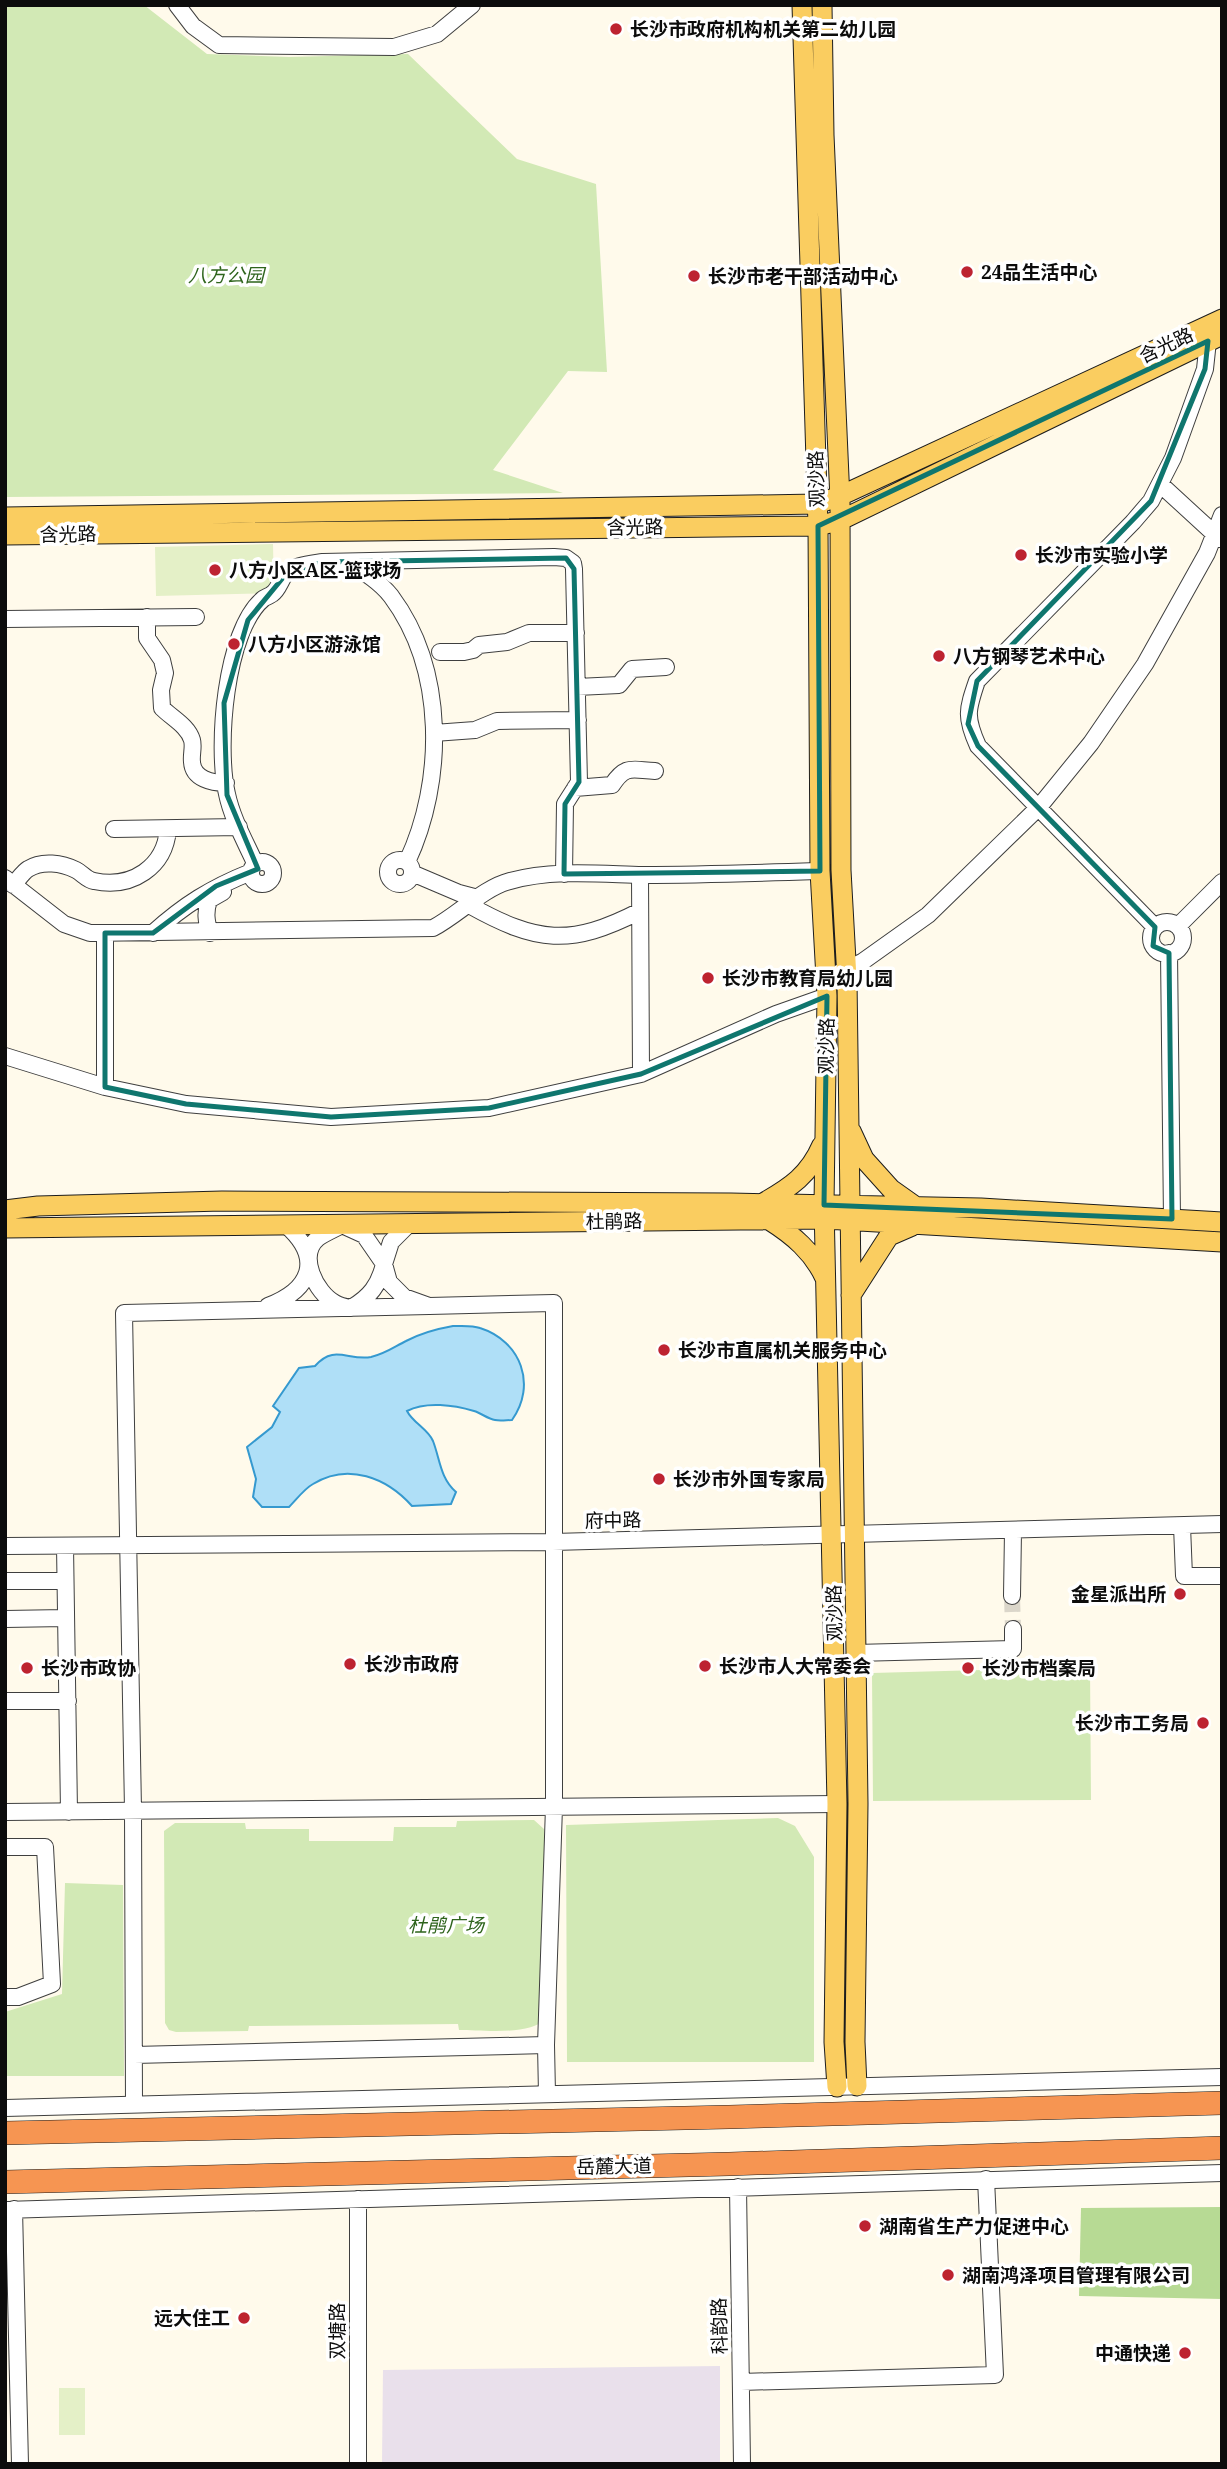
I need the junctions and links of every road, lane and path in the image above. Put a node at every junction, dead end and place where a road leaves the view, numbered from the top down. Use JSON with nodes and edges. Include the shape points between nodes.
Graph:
{"nodes":[{"id":1,"x":177,"y":5,"type":"edge"},
{"id":2,"x":472,"y":5,"type":"edge"},
{"id":3,"x":802,"y":5,"type":"edge"},
{"id":4,"x":822,"y":5,"type":"edge"},
{"id":5,"x":1222,"y":319,"type":"edge"},
{"id":6,"x":1215,"y":338,"type":"edge"},
{"id":7,"x":1160,"y":484,"type":"junction"},
{"id":8,"x":840,"y":496,"type":"junction"},
{"id":9,"x":817,"y":504,"type":"junction"},
{"id":10,"x":1222,"y":515,"type":"edge"},
{"id":11,"x":5,"y":517,"type":"edge"},
{"id":12,"x":841,"y":520,"type":"junction"},
{"id":13,"x":818,"y":526,"type":"junction"},
{"id":14,"x":5,"y":535,"type":"edge"},
{"id":15,"x":1219,"y":537,"type":"edge"},
{"id":16,"x":349,"y":563,"type":"junction"},
{"id":17,"x":147,"y":617,"type":"junction"},
{"id":18,"x":196,"y":617,"type":"dead end"},
{"id":19,"x":5,"y":619,"type":"edge"},
{"id":20,"x":576,"y":633,"type":"junction"},
{"id":21,"x":440,"y":652,"type":"dead end"},
{"id":22,"x":666,"y":667,"type":"dead end"},
{"id":23,"x":577,"y":687,"type":"junction"},
{"id":24,"x":578,"y":720,"type":"junction"},
{"id":25,"x":434,"y":733,"type":"junction"},
{"id":26,"x":655,"y":771,"type":"dead end"},
{"id":27,"x":226,"y":783,"type":"junction"},
{"id":28,"x":575,"y":788,"type":"junction"},
{"id":29,"x":1038,"y":807,"type":"junction"},
{"id":30,"x":239,"y":827,"type":"junction"},
{"id":31,"x":114,"y":829,"type":"dead end"},
{"id":32,"x":168,"y":829,"type":"junction"},
{"id":33,"x":820,"y":871,"type":"junction"},
{"id":34,"x":253,"y":872,"type":"junction"},
{"id":35,"x":409,"y":873,"type":"junction"},
{"id":36,"x":564,"y":874,"type":"junction"},
{"id":37,"x":640,"y":875,"type":"junction"},
{"id":38,"x":9,"y":881,"type":"edge"},
{"id":39,"x":1222,"y":882,"type":"edge"},
{"id":40,"x":469,"y":905,"type":"junction"},
{"id":41,"x":640,"y":911,"type":"junction"},
{"id":42,"x":1178,"y":926,"type":"junction"},
{"id":43,"x":1155,"y":927,"type":"junction"},
{"id":44,"x":104,"y":933,"type":"junction"},
{"id":45,"x":153,"y":933,"type":"junction"},
{"id":46,"x":210,"y":933,"type":"junction"},
{"id":47,"x":1169,"y":953,"type":"junction"},
{"id":48,"x":847,"y":970,"type":"junction"},
{"id":49,"x":827,"y":988,"type":"junction"},
{"id":50,"x":5,"y":1056,"type":"edge"},
{"id":51,"x":641,"y":1074,"type":"junction"},
{"id":52,"x":105,"y":1087,"type":"junction"},
{"id":53,"x":848,"y":1126,"type":"junction"},
{"id":54,"x":825,"y":1140,"type":"junction"},
{"id":55,"x":915,"y":1206,"type":"junction"},
{"id":56,"x":5,"y":1210,"type":"edge"},
{"id":57,"x":766,"y":1212,"type":"junction"},
{"id":58,"x":824,"y":1212,"type":"junction"},
{"id":59,"x":849,"y":1213,"type":"junction"},
{"id":60,"x":1172,"y":1219,"type":"junction"},
{"id":61,"x":1222,"y":1222,"type":"edge"},
{"id":62,"x":410,"y":1223,"type":"junction"},
{"id":63,"x":925,"y":1224,"type":"junction"},
{"id":64,"x":286,"y":1225,"type":"junction"},
{"id":65,"x":342,"y":1225,"type":"junction"},
{"id":66,"x":5,"y":1228,"type":"edge"},
{"id":67,"x":1222,"y":1242,"type":"edge"},
{"id":68,"x":308,"y":1255,"type":"junction"},
{"id":69,"x":384,"y":1264,"type":"junction"},
{"id":70,"x":827,"y":1282,"type":"junction"},
{"id":71,"x":850,"y":1296,"type":"junction"},
{"id":72,"x":429,"y":1306,"type":"junction"},
{"id":73,"x":351,"y":1308,"type":"junction"},
{"id":74,"x":258,"y":1310,"type":"junction"},
{"id":75,"x":1222,"y":1524,"type":"edge"},
{"id":76,"x":1182,"y":1525,"type":"junction"},
{"id":77,"x":1013,"y":1531,"type":"junction"},
{"id":78,"x":833,"y":1536,"type":"junction"},
{"id":79,"x":853,"y":1536,"type":"junction"},
{"id":80,"x":553,"y":1542,"type":"junction"},
{"id":81,"x":5,"y":1546,"type":"edge"},
{"id":82,"x":65,"y":1546,"type":"junction"},
{"id":83,"x":129,"y":1547,"type":"junction"},
{"id":84,"x":1222,"y":1576,"type":"edge"},
{"id":85,"x":5,"y":1581,"type":"edge"},
{"id":86,"x":64,"y":1581,"type":"junction"},
{"id":87,"x":1012,"y":1596,"type":"tunnel mouth"},
{"id":88,"x":65,"y":1618,"type":"junction"},
{"id":89,"x":5,"y":1619,"type":"edge"},
{"id":90,"x":1013,"y":1629,"type":"tunnel mouth"},
{"id":91,"x":855,"y":1653,"type":"junction"},
{"id":92,"x":68,"y":1701,"type":"junction"},
{"id":93,"x":5,"y":1702,"type":"edge"},
{"id":94,"x":837,"y":1804,"type":"junction"},
{"id":95,"x":554,"y":1807,"type":"junction"},
{"id":96,"x":133,"y":1810,"type":"junction"},
{"id":97,"x":5,"y":1812,"type":"edge"},
{"id":98,"x":69,"y":1812,"type":"junction"},
{"id":99,"x":5,"y":1847,"type":"edge"},
{"id":100,"x":5,"y":1997,"type":"edge"},
{"id":101,"x":545,"y":2045,"type":"junction"},
{"id":102,"x":134,"y":2055,"type":"junction"},
{"id":103,"x":1222,"y":2077,"type":"edge"},
{"id":104,"x":857,"y":2086,"type":"junction"},
{"id":105,"x":837,"y":2087,"type":"junction"},
{"id":106,"x":547,"y":2094,"type":"junction"},
{"id":107,"x":1222,"y":2103,"type":"edge"},
{"id":108,"x":134,"y":2104,"type":"junction"},
{"id":109,"x":5,"y":2108,"type":"edge"},
{"id":110,"x":5,"y":2133,"type":"edge"},
{"id":111,"x":1222,"y":2148,"type":"edge"},
{"id":112,"x":1222,"y":2173,"type":"edge"},
{"id":113,"x":986,"y":2179,"type":"junction"},
{"id":114,"x":5,"y":2182,"type":"edge"},
{"id":115,"x":738,"y":2187,"type":"junction"},
{"id":116,"x":358,"y":2199,"type":"junction"},
{"id":117,"x":10,"y":2210,"type":"edge"},
{"id":118,"x":741,"y":2382,"type":"junction"},
{"id":119,"x":20,"y":2464,"type":"edge"},
{"id":120,"x":358,"y":2464,"type":"edge"},
{"id":121,"x":742,"y":2464,"type":"edge"}],
"edges":[{"from":1,"to":2,"type":"street","via":[[192,26],[219,45],[394,47],[437,34]]},
{"from":3,"to":9,"type":"main road","name":"观沙路"},
{"from":4,"to":8,"type":"main road","name":"观沙路"},
{"from":5,"to":8,"type":"main road","name":"含光路"},
{"from":6,"to":7,"type":"street"},
{"from":6,"to":12,"type":"main road","name":"含光路"},
{"from":7,"to":15,"type":"street"},
{"from":7,"to":29,"type":"street","via":[[1133,523],[977,681],[968,724],[978,746]]},
{"from":8,"to":9,"type":"main road","name":"含光路"},
{"from":8,"to":12,"type":"main road","name":"观沙路"},
{"from":9,"to":11,"type":"main road","name":"含光路"},
{"from":9,"to":13,"type":"main road","name":"观沙路"},
{"from":10,"to":15,"type":"street"},
{"from":12,"to":13,"type":"main road","name":"含光路"},
{"from":12,"to":48,"type":"main road","name":"观沙路","via":[[841,870]]},
{"from":13,"to":14,"type":"main road","name":"含光路"},
{"from":13,"to":33,"type":"main road","name":"观沙路"},
{"from":15,"to":29,"type":"street","via":[[1145,664],[1091,743]]},
{"from":16,"to":20,"type":"street","via":[[566,558],[574,569]]},
{"from":16,"to":25,"type":"street","via":[[391,596],[417,643],[430,689]]},
{"from":16,"to":27,"type":"street","via":[[323,562],[286,574],[248,620],[224,703]]},
{"from":17,"to":18,"type":"street"},
{"from":17,"to":19,"type":"street"},
{"from":17,"to":27,"type":"street","via":[[147,638],[165,673],[162,708],[185,727],[192,740],[192,766],[198,776]]},
{"from":20,"to":21,"type":"street","via":[[529,633],[464,652]]},
{"from":20,"to":23,"type":"street"},
{"from":22,"to":23,"type":"street","via":[[632,669],[619,685]]},
{"from":23,"to":24,"type":"street"},
{"from":24,"to":25,"type":"street","via":[[497,721],[475,730]]},
{"from":24,"to":28,"type":"street","via":[[579,782]]},
{"from":25,"to":35,"type":"street","via":[[428,804]]},
{"from":26,"to":28,"type":"street","via":[[625,770],[612,785]]},
{"from":27,"to":30,"type":"street"},
{"from":28,"to":36,"type":"street","via":[[565,803]]},
{"from":29,"to":43,"type":"street"},
{"from":29,"to":48,"type":"street","via":[[928,915]]},
{"from":30,"to":32,"type":"street"},
{"from":30,"to":34,"type":"street"},
{"from":31,"to":32,"type":"street"},
{"from":32,"to":38,"type":"street","via":[[162,855],[150,869],[124,882],[91,881],[60,864],[27,869]]},
{"from":33,"to":37,"type":"street"},
{"from":33,"to":49,"type":"main road","name":"观沙路"},
{"from":34,"to":45,"type":"street","via":[[206,892]]},
{"from":34,"to":46,"type":"street","via":[[209,900],[206,917]]},
{"from":35,"to":40,"type":"street","via":[[459,893]]},
{"from":35,"to":40,"type":"street","via":[[420,886]]},
{"from":36,"to":37,"type":"street"},
{"from":36,"to":40,"type":"street","via":[[508,881]]},
{"from":37,"to":41,"type":"street"},
{"from":38,"to":44,"type":"street","via":[[64,924]]},
{"from":39,"to":42,"type":"street"},
{"from":40,"to":41,"type":"street","via":[[537,935],[559,936],[598,931]]},
{"from":40,"to":46,"type":"street","via":[[433,928]]},
{"from":41,"to":51,"type":"street"},
{"from":42,"to":43,"type":"street","via":[[1164,922]]},
{"from":42,"to":47,"type":"street","via":[[1184,939],[1180,948]]},
{"from":43,"to":47,"type":"street","via":[[1153,946]]},
{"from":44,"to":45,"type":"street"},
{"from":44,"to":52,"type":"street"},
{"from":45,"to":46,"type":"street"},
{"from":47,"to":60,"type":"street"},
{"from":48,"to":49,"type":"street"},
{"from":48,"to":53,"type":"main road","name":"观沙路"},
{"from":49,"to":51,"type":"street"},
{"from":49,"to":54,"type":"main road","name":"观沙路"},
{"from":50,"to":52,"type":"street"},
{"from":51,"to":52,"type":"street","via":[[489,1108],[331,1117],[186,1104]]},
{"from":53,"to":55,"type":"main road","via":[[864,1159],[891,1189]]},
{"from":53,"to":59,"type":"main road","name":"观沙路"},
{"from":54,"to":57,"type":"main road","via":[[813,1164]]},
{"from":54,"to":58,"type":"main road","name":"观沙路"},
{"from":55,"to":59,"type":"main road","name":"杜鹃路"},
{"from":55,"to":60,"type":"main road","name":"杜鹃路"},
{"from":56,"to":57,"type":"main road","name":"杜鹃路","via":[[222,1201]]},
{"from":57,"to":58,"type":"main road","name":"杜鹃路"},
{"from":57,"to":62,"type":"main road","name":"杜鹃路"},
{"from":57,"to":70,"type":"main road","via":[[806,1249]]},
{"from":58,"to":59,"type":"main road","name":"杜鹃路"},
{"from":58,"to":70,"type":"main road","name":"观沙路"},
{"from":59,"to":63,"type":"main road","name":"杜鹃路"},
{"from":59,"to":71,"type":"main road","name":"观沙路"},
{"from":60,"to":61,"type":"main road","name":"杜鹃路"},
{"from":62,"to":65,"type":"main road","name":"杜鹃路"},
{"from":62,"to":69,"type":"street","via":[[391,1242]]},
{"from":63,"to":67,"type":"main road","name":"杜鹃路"},
{"from":63,"to":71,"type":"main road","via":[[889,1236]]},
{"from":64,"to":65,"type":"main road","name":"杜鹃路"},
{"from":64,"to":66,"type":"main road","name":"杜鹃路"},
{"from":64,"to":68,"type":"street","via":[[301,1239]]},
{"from":65,"to":68,"type":"street","via":[[316,1239]]},
{"from":65,"to":69,"type":"street","via":[[364,1235]]},
{"from":68,"to":73,"type":"street","via":[[321,1292],[335,1304]]},
{"from":68,"to":74,"type":"street","via":[[307,1275],[295,1293]]},
{"from":69,"to":72,"type":"street","via":[[390,1282],[404,1297]]},
{"from":69,"to":73,"type":"street","via":[[372,1293]]},
{"from":70,"to":78,"type":"main road","name":"观沙路"},
{"from":71,"to":79,"type":"main road","name":"观沙路"},
{"from":72,"to":73,"type":"street"},
{"from":72,"to":80,"type":"street","via":[[554,1303]]},
{"from":73,"to":74,"type":"street"},
{"from":74,"to":83,"type":"street","via":[[124,1313]]},
{"from":75,"to":76,"type":"street","name":"府中路"},
{"from":76,"to":77,"type":"street","name":"府中路"},
{"from":76,"to":84,"type":"street","via":[[1184,1576]]},
{"from":77,"to":79,"type":"street","name":"府中路"},
{"from":77,"to":87,"type":"street"},
{"from":78,"to":79,"type":"street","name":"府中路"},
{"from":78,"to":80,"type":"street","name":"府中路"},
{"from":78,"to":94,"type":"main road","name":"观沙路"},
{"from":79,"to":91,"type":"main road","name":"观沙路"},
{"from":80,"to":83,"type":"street","name":"府中路"},
{"from":80,"to":95,"type":"street"},
{"from":81,"to":82,"type":"street","name":"府中路"},
{"from":82,"to":83,"type":"street","name":"府中路"},
{"from":82,"to":86,"type":"street"},
{"from":83,"to":96,"type":"street"},
{"from":85,"to":86,"type":"street"},
{"from":86,"to":88,"type":"street"},
{"from":88,"to":89,"type":"street"},
{"from":88,"to":92,"type":"street"},
{"from":90,"to":91,"type":"street","via":[[1013,1649]]},
{"from":91,"to":104,"type":"main road","name":"观沙路"},
{"from":92,"to":93,"type":"street"},
{"from":92,"to":98,"type":"street"},
{"from":94,"to":95,"type":"street"},
{"from":94,"to":105,"type":"main road","name":"观沙路"},
{"from":95,"to":96,"type":"street"},
{"from":95,"to":101,"type":"street"},
{"from":96,"to":98,"type":"street"},
{"from":96,"to":102,"type":"street"},
{"from":97,"to":98,"type":"street"},
{"from":99,"to":100,"type":"street","via":[[46,1847],[52,1984]]},
{"from":101,"to":102,"type":"street"},
{"from":101,"to":106,"type":"street"},
{"from":102,"to":108,"type":"street"},
{"from":103,"to":104,"type":"street"},
{"from":104,"to":105,"type":"street"},
{"from":105,"to":106,"type":"street"},
{"from":106,"to":108,"type":"street"},
{"from":107,"to":110,"type":"highway"},
{"from":108,"to":109,"type":"street"},
{"from":111,"to":114,"type":"highway","name":"岳麓大道"},
{"from":112,"to":113,"type":"street"},
{"from":113,"to":115,"type":"street"},
{"from":113,"to":118,"type":"street","via":[[995,2375]]},
{"from":115,"to":116,"type":"street"},
{"from":115,"to":118,"type":"street","name":"科韵路"},
{"from":116,"to":117,"type":"street"},
{"from":116,"to":120,"type":"street","name":"双塘路"},
{"from":117,"to":119,"type":"street"},
{"from":118,"to":121,"type":"street","name":"科韵路"}]}
